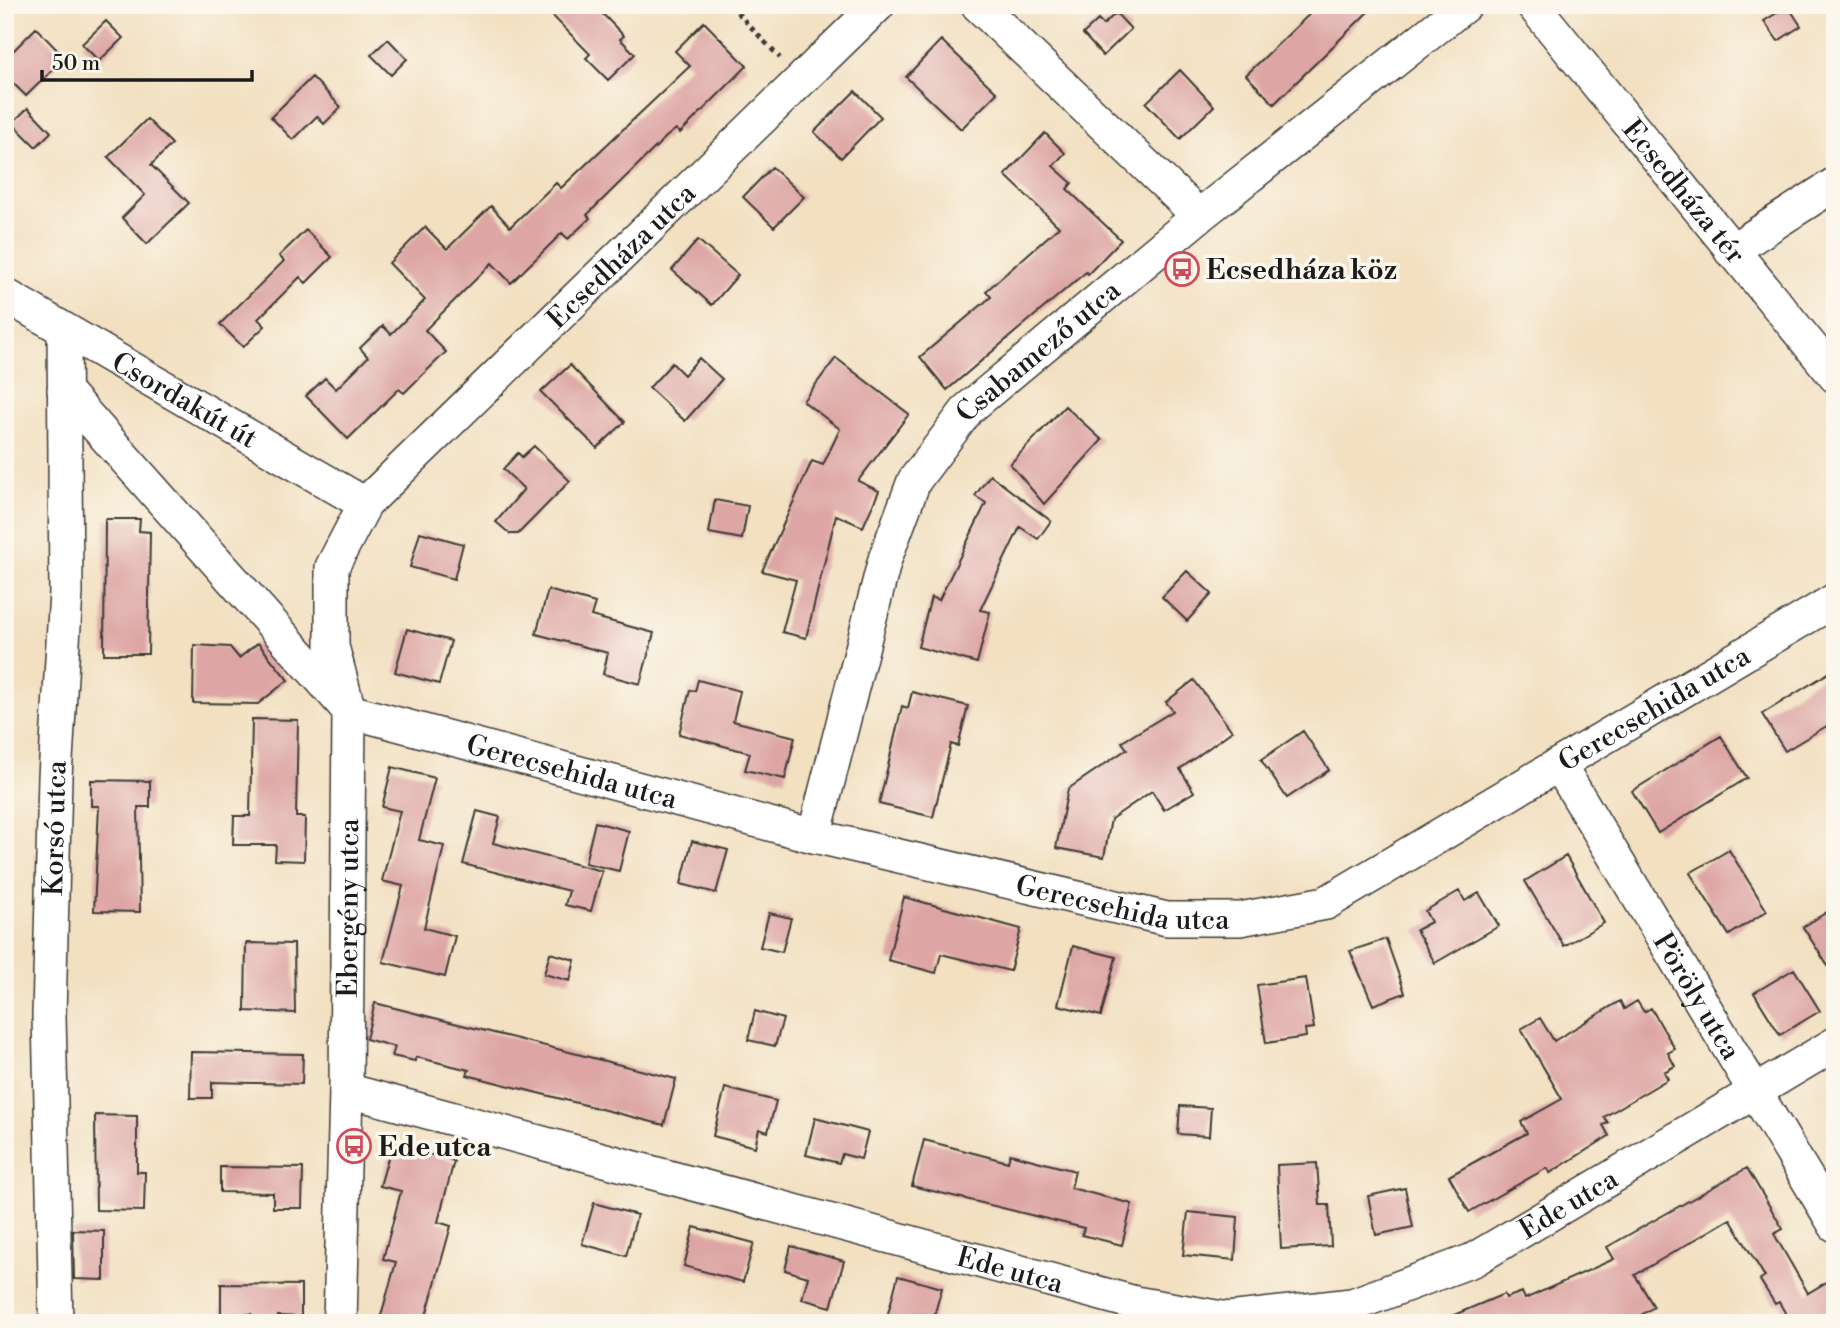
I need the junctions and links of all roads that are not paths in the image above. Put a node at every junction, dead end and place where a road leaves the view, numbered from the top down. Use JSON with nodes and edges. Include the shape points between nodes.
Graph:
{"nodes":[{"id":1,"x":878,"y":5,"type":"edge"},
{"id":2,"x":978,"y":5,"type":"edge"},
{"id":3,"x":1465,"y":5,"type":"edge"},
{"id":4,"x":1533,"y":5,"type":"edge"},
{"id":5,"x":1835,"y":184,"type":"edge"},
{"id":6,"x":1199,"y":216,"type":"junction"},
{"id":7,"x":1731,"y":251,"type":"junction"},
{"id":8,"x":5,"y":295,"type":"edge"},
{"id":9,"x":64,"y":332,"type":"junction"},
{"id":10,"x":1835,"y":376,"type":"edge"},
{"id":11,"x":64,"y":390,"type":"junction"},
{"id":12,"x":365,"y":504,"type":"junction"},
{"id":13,"x":1835,"y":600,"type":"edge"},
{"id":14,"x":349,"y":711,"type":"junction"},
{"id":15,"x":1560,"y":766,"type":"junction"},
{"id":16,"x":814,"y":836,"type":"junction"},
{"id":17,"x":1835,"y":1044,"type":"edge"},
{"id":18,"x":346,"y":1090,"type":"junction"},
{"id":19,"x":1756,"y":1092,"type":"junction"},
{"id":20,"x":1835,"y":1224,"type":"edge"},
{"id":21,"x":57,"y":1323,"type":"edge"},
{"id":22,"x":340,"y":1323,"type":"edge"}],
"edges":[{"from":1,"to":12,"type":"street","name":"Ecsedháza utca"},
{"from":2,"to":6,"type":"street"},
{"from":3,"to":6,"type":"street","name":"Csabamező utca"},
{"from":4,"to":7,"type":"street","name":"Ecsedháza tér"},
{"from":5,"to":7,"type":"street"},
{"from":6,"to":16,"type":"street","name":"Csabamező utca","via":[[968,409],[914,481],[885,559]]},
{"from":7,"to":10,"type":"street","name":"Ecsedháza tér"},
{"from":8,"to":9,"type":"street","name":"Csordakút út"},
{"from":9,"to":11,"type":"street","name":"Korsó utca"},
{"from":9,"to":12,"type":"street","name":"Csordakút út"},
{"from":11,"to":14,"type":"street"},
{"from":11,"to":21,"type":"street","name":"Korsó utca","via":[[66,592],[55,777],[49,1016]]},
{"from":12,"to":14,"type":"street","name":"Ebergény utca","via":[[332,567],[332,646]]},
{"from":13,"to":15,"type":"street","name":"Gerecsehida utca"},
{"from":14,"to":16,"type":"street","name":"Gerecsehida utca"},
{"from":14,"to":18,"type":"street","name":"Ebergény utca"},
{"from":15,"to":16,"type":"street","name":"Gerecsehida utca","via":[[1326,903],[1240,919],[1167,919]]},
{"from":15,"to":19,"type":"street","name":"Pöröly utca"},
{"from":17,"to":19,"type":"street","name":"Ede utca"},
{"from":18,"to":19,"type":"street","name":"Ede utca","via":[[1135,1303],[1228,1319],[1352,1305],[1473,1260]]},
{"from":18,"to":22,"type":"street","name":"Ebergény utca"},
{"from":19,"to":20,"type":"street","name":"Pöröly utca"}]}
